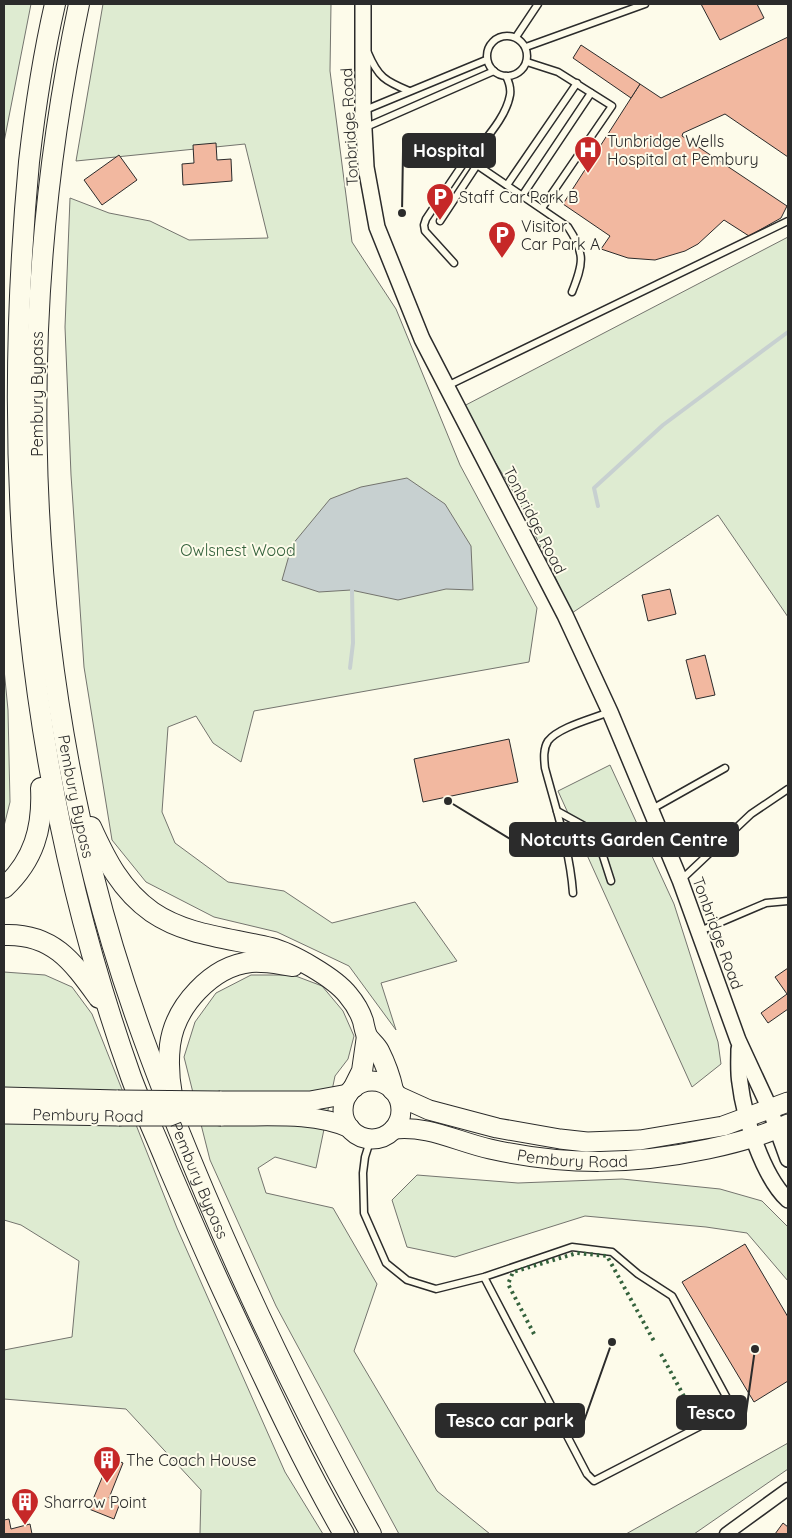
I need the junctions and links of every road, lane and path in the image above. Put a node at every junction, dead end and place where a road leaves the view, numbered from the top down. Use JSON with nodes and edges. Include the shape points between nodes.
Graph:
{"nodes":[{"id":1,"x":55,"y":4,"type":"edge"},
{"id":2,"x":79,"y":4,"type":"edge"},
{"id":3,"x":363,"y":4,"type":"edge"},
{"id":4,"x":538,"y":4,"type":"edge"},
{"id":5,"x":645,"y":4,"type":"edge"},
{"id":6,"x":516,"y":37,"type":"junction"},
{"id":7,"x":362,"y":40,"type":"junction"},
{"id":8,"x":526,"y":47,"type":"junction"},
{"id":9,"x":486,"y":60,"type":"junction"},
{"id":10,"x":527,"y":62,"type":"junction"},
{"id":11,"x":494,"y":71,"type":"junction"},
{"id":12,"x":506,"y":76,"type":"junction"},
{"id":13,"x":577,"y":83,"type":"junction"},
{"id":14,"x":408,"y":91,"type":"junction"},
{"id":15,"x":591,"y":93,"type":"junction"},
{"id":16,"x":364,"y":111,"type":"junction"},
{"id":17,"x":364,"y":128,"type":"junction"},
{"id":18,"x":471,"y":158,"type":"junction"},
{"id":19,"x":477,"y":165,"type":"junction"},
{"id":20,"x":507,"y":185,"type":"junction"},
{"id":21,"x":522,"y":196,"type":"junction"},
{"id":22,"x":542,"y":208,"type":"junction"},
{"id":23,"x":440,"y":221,"type":"dead end"},
{"id":24,"x":788,"y":221,"type":"edge"},
{"id":25,"x":454,"y":263,"type":"dead end"},
{"id":26,"x":572,"y":292,"type":"dead end"},
{"id":27,"x":446,"y":386,"type":"junction"},
{"id":28,"x":610,"y":712,"type":"junction"},
{"id":29,"x":43,"y":751,"type":"junction"},
{"id":30,"x":725,"y":768,"type":"dead end"},
{"id":31,"x":788,"y":788,"type":"edge"},
{"id":32,"x":74,"y":791,"type":"junction"},
{"id":33,"x":652,"y":810,"type":"junction"},
{"id":34,"x":557,"y":811,"type":"junction"},
{"id":35,"x":680,"y":880,"type":"junction"},
{"id":36,"x":611,"y":881,"type":"dead end"},
{"id":37,"x":4,"y":888,"type":"edge"},
{"id":38,"x":573,"y":893,"type":"dead end"},
{"id":39,"x":788,"y":901,"type":"edge"},
{"id":40,"x":700,"y":931,"type":"junction"},
{"id":41,"x":4,"y":935,"type":"edge"},
{"id":42,"x":310,"y":967,"type":"junction"},
{"id":43,"x":112,"y":1016,"type":"junction"},
{"id":44,"x":367,"y":1036,"type":"junction"},
{"id":45,"x":738,"y":1040,"type":"junction"},
{"id":46,"x":351,"y":1091,"type":"junction"},
{"id":47,"x":396,"y":1093,"type":"junction"},
{"id":48,"x":4,"y":1097,"type":"edge"},
{"id":49,"x":788,"y":1102,"type":"edge"},
{"id":50,"x":119,"y":1108,"type":"junction"},
{"id":51,"x":220,"y":1109,"type":"junction"},
{"id":52,"x":770,"y":1109,"type":"junction"},
{"id":53,"x":4,"y":1114,"type":"edge"},
{"id":54,"x":748,"y":1117,"type":"junction"},
{"id":55,"x":782,"y":1127,"type":"edge"},
{"id":56,"x":350,"y":1128,"type":"junction"},
{"id":57,"x":394,"y":1129,"type":"junction"},
{"id":58,"x":180,"y":1135,"type":"junction"},
{"id":59,"x":371,"y":1138,"type":"junction"},
{"id":60,"x":754,"y":1138,"type":"junction"},
{"id":61,"x":788,"y":1159,"type":"edge"},
{"id":62,"x":788,"y":1200,"type":"edge"},
{"id":63,"x":484,"y":1277,"type":"junction"},
{"id":64,"x":788,"y":1489,"type":"edge"},
{"id":65,"x":733,"y":1532,"type":"edge"},
{"id":66,"x":344,"y":1534,"type":"edge"},
{"id":67,"x":371,"y":1534,"type":"edge"}],
"edges":[{"from":1,"to":29,"type":"highway","name":"Pembury Bypass","via":[[34,119],[21,218],[12,395],[18,565],[26,646]]},
{"from":2,"to":32,"type":"highway","name":"Pembury Bypass","via":[[57,122],[45,222],[35,398],[42,564],[50,642]]},
{"from":3,"to":7,"type":"street","name":"Tonbridge Road"},
{"from":4,"to":6,"type":"lane"},
{"from":5,"to":8,"type":"lane"},
{"from":6,"to":8,"type":"lane"},
{"from":6,"to":9,"type":"lane","via":[[504,35],[493,41]]},
{"from":7,"to":14,"type":"lane","via":[[380,76]]},
{"from":7,"to":16,"type":"street","name":"Tonbridge Road"},
{"from":8,"to":10,"type":"lane"},
{"from":9,"to":11,"type":"lane"},
{"from":9,"to":14,"type":"lane"},
{"from":10,"to":12,"type":"lane","via":[[519,73]]},
{"from":10,"to":13,"type":"lane","via":[[558,72]]},
{"from":11,"to":12,"type":"lane"},
{"from":11,"to":17,"type":"lane"},
{"from":12,"to":18,"type":"lane","via":[[510,94],[504,112]]},
{"from":13,"to":15,"type":"lane"},
{"from":13,"to":20,"type":"lane"},
{"from":14,"to":16,"type":"lane"},
{"from":15,"to":21,"type":"lane"},
{"from":15,"to":22,"type":"lane","via":[[612,106]]},
{"from":16,"to":17,"type":"street","name":"Tonbridge Road"},
{"from":17,"to":27,"type":"street","name":"Tonbridge Road","via":[[367,176],[377,227],[422,339]]},
{"from":18,"to":19,"type":"lane"},
{"from":18,"to":25,"type":"lane","via":[[463,164],[424,225],[425,231]]},
{"from":19,"to":20,"type":"lane"},
{"from":19,"to":23,"type":"lane"},
{"from":20,"to":21,"type":"lane"},
{"from":21,"to":22,"type":"lane"},
{"from":22,"to":26,"type":"lane","via":[[568,227],[576,238],[581,270]]},
{"from":24,"to":27,"type":"lane"},
{"from":27,"to":28,"type":"street","name":"Tonbridge Road","via":[[565,615]]},
{"from":28,"to":33,"type":"street","name":"Tonbridge Road"},
{"from":28,"to":34,"type":"lane","via":[[565,729],[548,741],[544,757]]},
{"from":29,"to":37,"type":"highway","via":[[40,828],[27,859]]},
{"from":29,"to":43,"type":"highway","name":"Pembury Bypass","via":[[70,878]]},
{"from":30,"to":33,"type":"lane"},
{"from":31,"to":35,"type":"lane","via":[[751,814]]},
{"from":32,"to":42,"type":"highway","via":[[115,875],[152,912],[186,929],[273,948]]},
{"from":32,"to":58,"type":"highway","name":"Pembury Bypass","via":[[111,939]]},
{"from":33,"to":35,"type":"street","name":"Tonbridge Road"},
{"from":34,"to":36,"type":"lane","via":[[586,828],[602,853]]},
{"from":34,"to":38,"type":"lane"},
{"from":35,"to":40,"type":"street","name":"Tonbridge Road"},
{"from":39,"to":40,"type":"lane","via":[[766,903]]},
{"from":40,"to":45,"type":"street","name":"Tonbridge Road"},
{"from":41,"to":43,"type":"highway","via":[[35,938],[51,944],[79,970]]},
{"from":42,"to":44,"type":"highway","via":[[327,976],[347,994],[362,1019]]},
{"from":42,"to":58,"type":"highway","via":[[272,961],[249,962],[212,978],[191,999],[182,1012],[170,1044],[170,1081]]},
{"from":43,"to":66,"type":"highway","name":"Pembury Bypass","via":[[132,1079],[208,1260]]},
{"from":44,"to":46,"type":"highway","via":[[362,1072]]},
{"from":44,"to":47,"type":"highway","via":[[378,1050]]},
{"from":45,"to":52,"type":"street","name":"Tonbridge Road"},
{"from":45,"to":54,"type":"street","name":"Tonbridge Road","via":[[740,1084]]},
{"from":46,"to":47,"type":"main road","via":[[364,1082],[374,1081],[385,1084]]},
{"from":46,"to":51,"type":"main road","name":"Pembury Road","via":[[310,1101]]},
{"from":46,"to":56,"type":"main road","via":[[344,1103]]},
{"from":47,"to":54,"type":"main road","name":"Pembury Road","via":[[429,1110],[497,1128],[587,1142],[620,1142],[672,1135],[723,1126]]},
{"from":47,"to":57,"type":"main road","via":[[401,1113]]},
{"from":48,"to":50,"type":"main road","name":"Pembury Road"},
{"from":49,"to":52,"type":"main road","name":"Pembury Road"},
{"from":50,"to":51,"type":"main road","name":"Pembury Road","bridge":true},
{"from":50,"to":53,"type":"main road","name":"Pembury Road"},
{"from":51,"to":56,"type":"main road","name":"Pembury Road","via":[[334,1121]]},
{"from":52,"to":54,"type":"main road","name":"Pembury Road"},
{"from":52,"to":55,"type":"street","name":"Tonbridge Road"},
{"from":54,"to":60,"type":"street","name":"Tonbridge Road"},
{"from":55,"to":60,"type":"main road","name":"Pembury Road"},
{"from":55,"to":61,"type":"street","name":"Tonbridge Road"},
{"from":56,"to":59,"type":"main road"},
{"from":57,"to":59,"type":"main road","via":[[379,1138]]},
{"from":57,"to":60,"type":"main road","name":"Pembury Road","via":[[422,1129],[489,1149],[570,1162],[672,1156]]},
{"from":58,"to":67,"type":"highway","name":"Pembury Bypass","via":[[280,1358]]},
{"from":59,"to":63,"type":"lane","via":[[364,1156],[364,1213],[386,1263],[407,1280],[436,1289]]},
{"from":60,"to":62,"type":"street","name":"Tonbridge Road","via":[[767,1174]]},
{"from":63,"to":63,"type":"lane","via":[[572,1247],[612,1252],[672,1296],[728,1400],[712,1420],[594,1481]]},
{"from":64,"to":65,"type":"street"}]}
